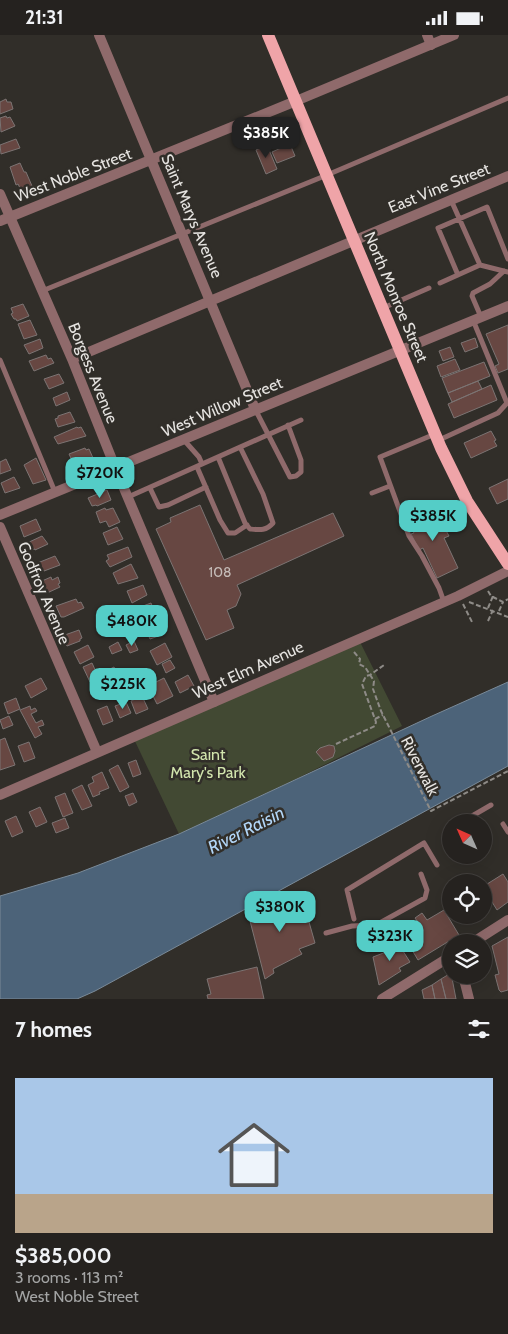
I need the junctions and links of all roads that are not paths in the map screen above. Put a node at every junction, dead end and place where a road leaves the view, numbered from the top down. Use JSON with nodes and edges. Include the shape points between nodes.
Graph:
{"nodes":[{"id":1,"x":99,"y":35,"type":"edge"},
{"id":2,"x":268,"y":35,"type":"edge"},
{"id":3,"x":454,"y":35,"type":"edge"},
{"id":4,"x":429,"y":40,"type":"edge"},
{"id":5,"x":508,"y":98,"type":"edge"},
{"id":6,"x":296,"y":101,"type":"junction"},
{"id":7,"x":152,"y":160,"type":"junction"},
{"id":8,"x":327,"y":175,"type":"junction"},
{"id":9,"x":508,"y":176,"type":"edge"},
{"id":10,"x":0,"y":194,"type":"edge"},
{"id":11,"x":451,"y":200,"type":"junction"},
{"id":12,"x":5,"y":219,"type":"edge"},
{"id":13,"x":459,"y":219,"type":"junction"},
{"id":14,"x":182,"y":233,"type":"junction"},
{"id":15,"x":354,"y":240,"type":"junction"},
{"id":16,"x":508,"y":259,"type":"edge"},
{"id":17,"x":480,"y":265,"type":"junction"},
{"id":18,"x":506,"y":272,"type":"edge"},
{"id":19,"x":458,"y":275,"type":"junction"},
{"id":20,"x":440,"y":283,"type":"dead end"},
{"id":21,"x":429,"y":288,"type":"dead end"},
{"id":22,"x":42,"y":291,"type":"junction"},
{"id":23,"x":211,"y":300,"type":"junction"},
{"id":24,"x":508,"y":306,"type":"edge"},
{"id":25,"x":383,"y":309,"type":"junction"},
{"id":26,"x":477,"y":318,"type":"junction"},
{"id":27,"x":400,"y":349,"type":"junction"},
{"id":28,"x":72,"y":359,"type":"junction"},
{"id":29,"x":0,"y":360,"type":"edge"},
{"id":30,"x":506,"y":397,"type":"edge"},
{"id":31,"x":255,"y":409,"type":"junction"},
{"id":32,"x":301,"y":420,"type":"dead end"},
{"id":33,"x":288,"y":425,"type":"junction"},
{"id":34,"x":269,"y":434,"type":"junction"},
{"id":35,"x":437,"y":437,"type":"junction"},
{"id":36,"x":183,"y":439,"type":"junction"},
{"id":37,"x":240,"y":447,"type":"junction"},
{"id":38,"x":218,"y":457,"type":"junction"},
{"id":39,"x":200,"y":465,"type":"junction"},
{"id":40,"x":115,"y":467,"type":"junction"},
{"id":41,"x":390,"y":486,"type":"junction"},
{"id":42,"x":150,"y":487,"type":"junction"},
{"id":43,"x":206,"y":487,"type":"junction"},
{"id":44,"x":55,"y":492,"type":"junction"},
{"id":45,"x":372,"y":493,"type":"dead end"},
{"id":46,"x":128,"y":497,"type":"junction"},
{"id":47,"x":0,"y":515,"type":"edge"},
{"id":48,"x":247,"y":525,"type":"junction"},
{"id":49,"x":0,"y":527,"type":"edge"},
{"id":50,"x":508,"y":564,"type":"edge"},
{"id":51,"x":508,"y":571,"type":"edge"},
{"id":52,"x":444,"y":602,"type":"junction"},
{"id":53,"x":214,"y":702,"type":"junction"},
{"id":54,"x":97,"y":752,"type":"junction"},
{"id":55,"x":0,"y":795,"type":"edge"},
{"id":56,"x":490,"y":805,"type":"dead end"},
{"id":57,"x":475,"y":814,"type":"edge"},
{"id":58,"x":503,"y":824,"type":"dead end"},
{"id":59,"x":508,"y":832,"type":"edge"},
{"id":60,"x":437,"y":865,"type":"dead end"},
{"id":61,"x":421,"y":874,"type":"dead end"},
{"id":62,"x":354,"y":919,"type":"dead end"},
{"id":63,"x":508,"y":920,"type":"edge"},
{"id":64,"x":326,"y":933,"type":"dead end"},
{"id":65,"x":486,"y":934,"type":"edge"},
{"id":66,"x":442,"y":962,"type":"edge"},
{"id":67,"x":465,"y":984,"type":"edge"},
{"id":68,"x":382,"y":999,"type":"edge"},
{"id":69,"x":469,"y":999,"type":"edge"}],
"edges":[{"from":1,"to":7,"type":"street","name":"Saint Marys Avenue"},
{"from":2,"to":6,"type":"main road","name":"North Monroe Street"},
{"from":3,"to":4,"type":"street","name":"West Noble Street"},
{"from":4,"to":6,"type":"street","name":"West Noble Street"},
{"from":5,"to":8,"type":"lane"},
{"from":6,"to":7,"type":"street","name":"West Noble Street"},
{"from":6,"to":8,"type":"main road","name":"North Monroe Street"},
{"from":7,"to":12,"type":"street","name":"West Noble Street"},
{"from":7,"to":14,"type":"street","name":"Saint Marys Avenue"},
{"from":8,"to":14,"type":"lane"},
{"from":8,"to":15,"type":"main road","name":"North Monroe Street"},
{"from":9,"to":11,"type":"street","name":"East Vine Street"},
{"from":10,"to":12,"type":"street","name":"Borgess Avenue"},
{"from":11,"to":13,"type":"lane"},
{"from":11,"to":15,"type":"street","name":"East Vine Street"},
{"from":12,"to":22,"type":"street","name":"Borgess Avenue"},
{"from":13,"to":16,"type":"lane","via":[[487,207]]},
{"from":13,"to":17,"type":"lane"},
{"from":13,"to":19,"type":"lane","via":[[438,228]]},
{"from":14,"to":22,"type":"lane"},
{"from":14,"to":23,"type":"street","name":"Saint Marys Avenue"},
{"from":15,"to":23,"type":"street","name":"East Vine Street"},
{"from":15,"to":25,"type":"main road","name":"North Monroe Street"},
{"from":17,"to":18,"type":"lane"},
{"from":17,"to":19,"type":"lane"},
{"from":18,"to":26,"type":"lane","via":[[473,293]]},
{"from":19,"to":20,"type":"lane"},
{"from":21,"to":25,"type":"lane"},
{"from":22,"to":28,"type":"street","name":"Borgess Avenue"},
{"from":23,"to":28,"type":"street","name":"East Vine Street"},
{"from":23,"to":31,"type":"street","name":"Saint Marys Avenue"},
{"from":24,"to":26,"type":"street","name":"West Willow Street"},
{"from":25,"to":27,"type":"main road","name":"North Monroe Street"},
{"from":26,"to":27,"type":"street","name":"West Willow Street"},
{"from":26,"to":30,"type":"lane"},
{"from":27,"to":31,"type":"street","name":"West Willow Street"},
{"from":27,"to":35,"type":"main road","name":"North Monroe Street"},
{"from":28,"to":40,"type":"street","name":"Borgess Avenue"},
{"from":29,"to":44,"type":"lane"},
{"from":30,"to":35,"type":"lane","via":[[507,403],[498,413]]},
{"from":31,"to":34,"type":"lane"},
{"from":31,"to":36,"type":"street","name":"West Willow Street"},
{"from":32,"to":33,"type":"lane"},
{"from":33,"to":34,"type":"lane"},
{"from":33,"to":34,"type":"lane","via":[[301,460],[301,472],[296,476],[290,477],[286,472]]},
{"from":34,"to":37,"type":"lane"},
{"from":35,"to":41,"type":"lane","via":[[380,457]]},
{"from":35,"to":50,"type":"main road","name":"North Monroe Street","via":[[467,501]]},
{"from":36,"to":39,"type":"lane","via":[[196,453]]},
{"from":36,"to":40,"type":"street","name":"West Willow Street"},
{"from":37,"to":38,"type":"lane"},
{"from":37,"to":48,"type":"lane","via":[[273,523],[260,530],[250,529]]},
{"from":38,"to":39,"type":"lane"},
{"from":38,"to":48,"type":"lane"},
{"from":39,"to":42,"type":"lane"},
{"from":39,"to":43,"type":"lane"},
{"from":40,"to":44,"type":"street","name":"West Willow Street"},
{"from":40,"to":46,"type":"street","name":"Borgess Avenue"},
{"from":41,"to":45,"type":"lane"},
{"from":41,"to":52,"type":"lane","via":[[409,536]]},
{"from":42,"to":43,"type":"lane","via":[[160,507]]},
{"from":42,"to":46,"type":"lane"},
{"from":43,"to":48,"type":"lane","via":[[228,533],[235,533]]},
{"from":44,"to":47,"type":"street","name":"West Willow Street"},
{"from":46,"to":53,"type":"street","name":"Borgess Avenue"},
{"from":49,"to":54,"type":"street","name":"Godfroy Avenue"},
{"from":51,"to":52,"type":"street","name":"West Elm Avenue"},
{"from":52,"to":53,"type":"street","name":"West Elm Avenue"},
{"from":53,"to":54,"type":"street","name":"West Elm Avenue"},
{"from":54,"to":55,"type":"street","name":"West Elm Avenue"},
{"from":56,"to":57,"type":"lane"},
{"from":58,"to":59,"type":"lane"},
{"from":60,"to":62,"type":"lane","via":[[424,843],[347,890]]},
{"from":61,"to":64,"type":"lane","via":[[427,890],[425,898],[376,925],[352,926]]},
{"from":63,"to":65,"type":"street"},
{"from":66,"to":68,"type":"street"},
{"from":67,"to":69,"type":"street"}]}
